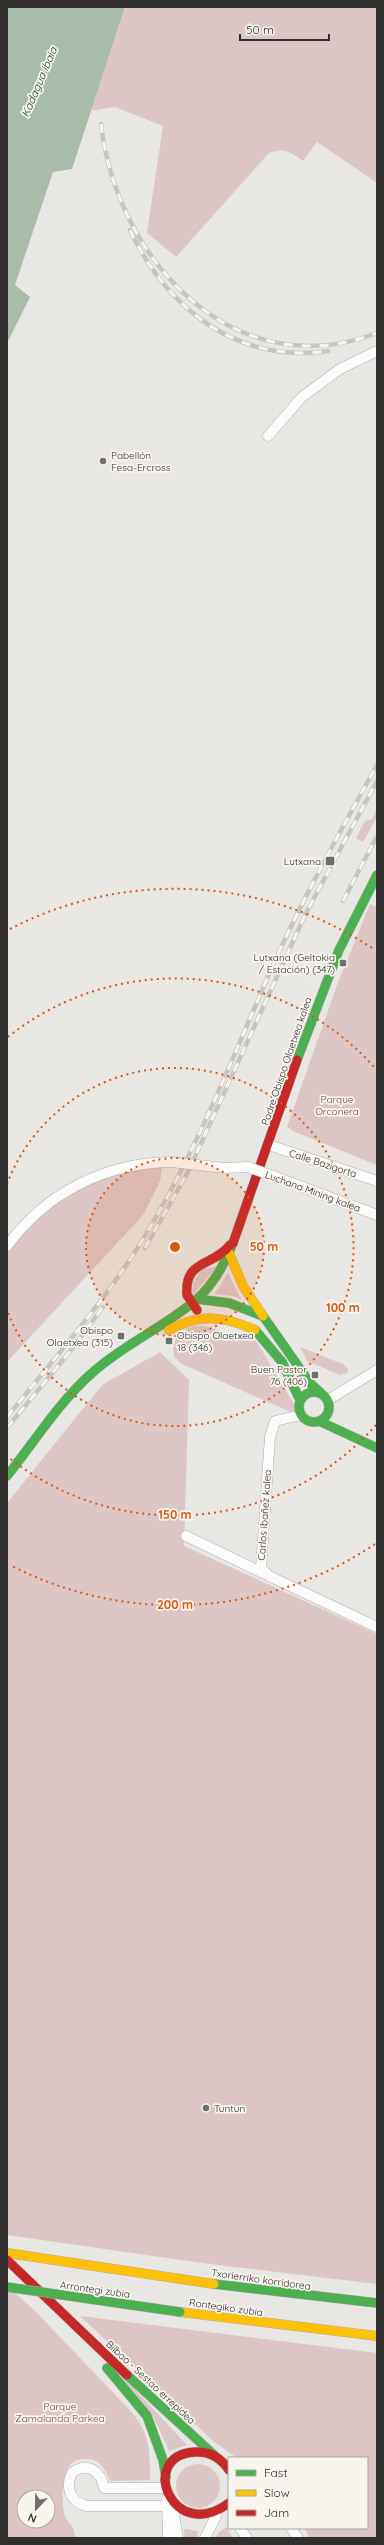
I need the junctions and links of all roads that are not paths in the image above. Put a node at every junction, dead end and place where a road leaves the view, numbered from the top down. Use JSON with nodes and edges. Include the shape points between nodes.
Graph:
{"nodes":[{"id":1,"x":377,"y":351,"type":"edge"},
{"id":2,"x":268,"y":436,"type":"dead end"},
{"id":3,"x":377,"y":875,"type":"edge"},
{"id":4,"x":373,"y":893,"type":"edge"},
{"id":5,"x":269,"y":1145,"type":"junction"},
{"id":6,"x":377,"y":1181,"type":"edge"},
{"id":7,"x":377,"y":1215,"type":"edge"},
{"id":8,"x":233,"y":1242,"type":"junction"},
{"id":9,"x":7,"y":1246,"type":"edge"},
{"id":10,"x":229,"y":1253,"type":"junction"},
{"id":11,"x":197,"y":1303,"type":"junction"},
{"id":12,"x":263,"y":1316,"type":"junction"},
{"id":13,"x":210,"y":1317,"type":"junction"},
{"id":14,"x":186,"y":1320,"type":"junction"},
{"id":15,"x":377,"y":1370,"type":"edge"},
{"id":16,"x":71,"y":1395,"type":"junction"},
{"id":17,"x":300,"y":1400,"type":"junction"},
{"id":18,"x":326,"y":1401,"type":"junction"},
{"id":19,"x":301,"y":1415,"type":"junction"},
{"id":20,"x":319,"y":1422,"type":"junction"},
{"id":21,"x":377,"y":1438,"type":"edge"},
{"id":22,"x":377,"y":1448,"type":"edge"},
{"id":23,"x":7,"y":1476,"type":"edge"},
{"id":24,"x":186,"y":1536,"type":"dead end"},
{"id":25,"x":269,"y":1576,"type":"junction"},
{"id":26,"x":377,"y":1627,"type":"edge"},
{"id":27,"x":7,"y":2253,"type":"edge"},
{"id":28,"x":7,"y":2260,"type":"edge"},
{"id":29,"x":7,"y":2287,"type":"edge"},
{"id":30,"x":377,"y":2303,"type":"edge"},
{"id":31,"x":180,"y":2312,"type":"joint"},
{"id":32,"x":72,"y":2324,"type":"junction"},
{"id":33,"x":377,"y":2336,"type":"edge"},
{"id":34,"x":215,"y":2456,"type":"junction"},
{"id":35,"x":228,"y":2469,"type":"edge"},
{"id":36,"x":166,"y":2477,"type":"junction"},
{"id":37,"x":164,"y":2488,"type":"junction"},
{"id":38,"x":169,"y":2505,"type":"junction"},
{"id":39,"x":228,"y":2508,"type":"edge"},
{"id":40,"x":216,"y":2516,"type":"junction"},
{"id":41,"x":241,"y":2529,"type":"edge"},
{"id":42,"x":292,"y":2529,"type":"edge"},
{"id":43,"x":168,"y":2538,"type":"edge"},
{"id":44,"x":178,"y":2538,"type":"edge"},
{"id":45,"x":205,"y":2538,"type":"edge"},
{"id":46,"x":247,"y":2538,"type":"edge"},
{"id":47,"x":298,"y":2538,"type":"edge"}],
"edges":[{"from":1,"to":2,"type":"street","via":[[340,369],[302,396]]},
{"from":3,"to":4,"type":"main road","name":"Padre Obispo Olaetxea kalea"},
{"from":4,"to":5,"type":"main road","name":"Padre Obispo Olaetxea kalea","via":[[328,976]]},
{"from":5,"to":6,"type":"street","name":"Calle Bazigorta"},
{"from":5,"to":8,"type":"main road","name":"Padre Obispo Olaetxea kalea"},
{"from":7,"to":9,"type":"street","name":"Luchana Mining kalea","bridge":true,"via":[[248,1167],[225,1168],[171,1162],[123,1166],[70,1189],[45,1205],[22,1226]]},
{"from":8,"to":10,"type":"main road","name":"Padre Obispo Olaetxea kalea"},
{"from":8,"to":11,"type":"main road","via":[[220,1257],[197,1265],[190,1276],[186,1283],[186,1295]]},
{"from":10,"to":11,"type":"main road","name":"Padre Obispo Olaetxea kalea","via":[[224,1275]]},
{"from":10,"to":12,"type":"main road","via":[[233,1268],[247,1295]]},
{"from":11,"to":12,"type":"main road","via":[[221,1300],[246,1306]]},
{"from":11,"to":13,"type":"main road"},
{"from":11,"to":14,"type":"main road"},
{"from":11,"to":16,"type":"main road","via":[[106,1361]]},
{"from":12,"to":18,"type":"main road","via":[[310,1383]]},
{"from":13,"to":14,"type":"main road"},
{"from":13,"to":17,"type":"main road","via":[[232,1319],[255,1330],[296,1385]]},
{"from":14,"to":16,"type":"main road"},
{"from":15,"to":18,"type":"street"},
{"from":16,"to":23,"type":"main road"},
{"from":17,"to":18,"type":"main road","via":[[311,1391]]},
{"from":17,"to":19,"type":"main road"},
{"from":18,"to":20,"type":"main road"},
{"from":18,"to":21,"type":"main road","via":[[342,1422]]},
{"from":19,"to":20,"type":"main road","via":[[309,1421]]},
{"from":19,"to":25,"type":"street","name":"Carlos Ibañez kalea","via":[[275,1421],[270,1436],[261,1557],[261,1568]]},
{"from":20,"to":22,"type":"main road"},
{"from":24,"to":25,"type":"street","name":"Carlos Ibañez kalea"},
{"from":25,"to":26,"type":"street","name":"Carlos Ibañez kalea"},
{"from":27,"to":30,"type":"main road","name":"Txorierriko korridorea","via":[[270,2292]]},
{"from":28,"to":32,"type":"main road","name":"Bilbao - Sestao errepidea"},
{"from":29,"to":31,"type":"main road","name":"Arrontegi zubia","bridge":true},
{"from":31,"to":33,"type":"main road","name":"Rontegiko zubia"},
{"from":32,"to":34,"type":"main road","name":"Bilbao - Sestao errepidea"},
{"from":32,"to":36,"type":"main road","name":"Bilbao - Sestao errepidea","via":[[147,2416],[163,2460]]},
{"from":34,"to":35,"type":"main road","name":"Bilbao - Sestao errepidea"},
{"from":34,"to":36,"type":"main road","via":[[195,2452],[185,2454],[170,2467]]},
{"from":36,"to":37,"type":"main road"},
{"from":37,"to":38,"type":"main road"},
{"from":37,"to":38,"type":"street","via":[[104,2488],[98,2473],[92,2468],[84,2467],[72,2473],[69,2488],[71,2497],[77,2503],[86,2506]]},
{"from":38,"to":40,"type":"main road","via":[[182,2516],[193,2520],[205,2520]]},
{"from":38,"to":43,"type":"street"},
{"from":38,"to":44,"type":"street"},
{"from":39,"to":40,"type":"main road"},
{"from":40,"to":45,"type":"street"},
{"from":41,"to":46,"type":"street"},
{"from":42,"to":47,"type":"street"}]}
